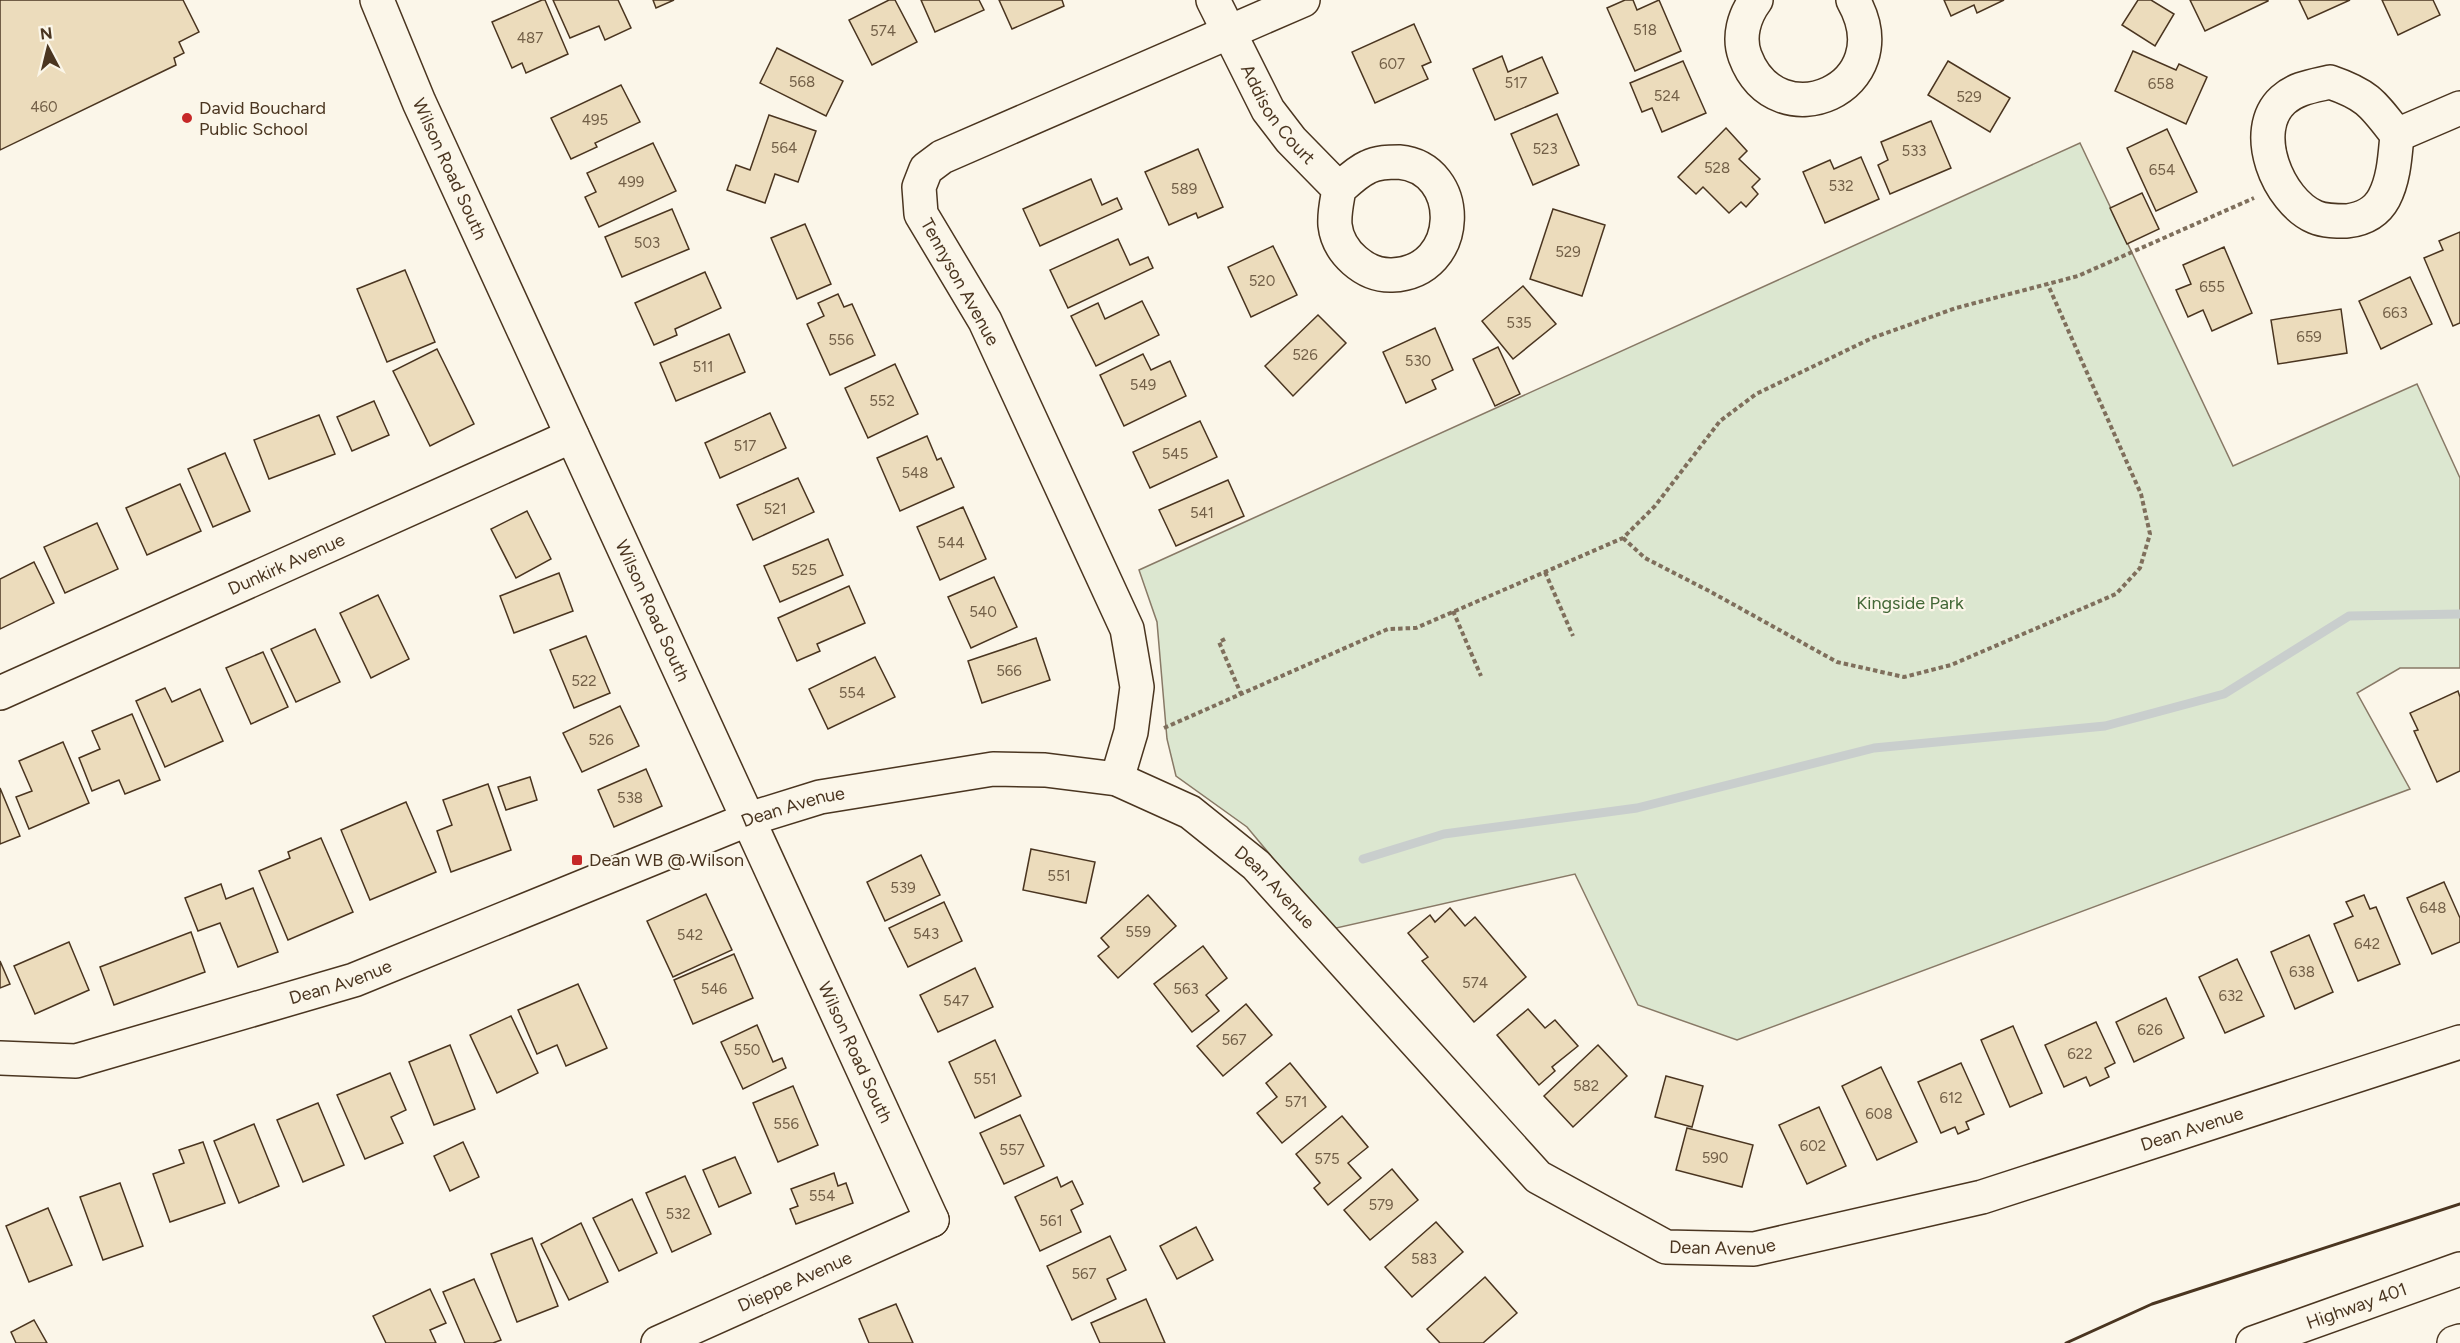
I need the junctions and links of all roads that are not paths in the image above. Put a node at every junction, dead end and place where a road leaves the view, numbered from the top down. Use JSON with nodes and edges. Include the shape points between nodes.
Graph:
{"nodes":[{"id":1,"x":376,"y":0,"type":"edge"},
{"id":2,"x":1213,"y":0,"type":"edge"},
{"id":3,"x":1303,"y":0,"type":"edge"},
{"id":4,"x":1756,"y":0,"type":"edge"},
{"id":5,"x":1852,"y":0,"type":"edge"},
{"id":6,"x":1229,"y":32,"type":"junction"},
{"id":7,"x":2460,"y":108,"type":"edge"},
{"id":8,"x":2397,"y":135,"type":"junction"},
{"id":9,"x":1339,"y":189,"type":"dead end"},
{"id":10,"x":572,"y":436,"type":"junction"},
{"id":11,"x":0,"y":693,"type":"edge"},
{"id":12,"x":1116,"y":779,"type":"junction"},
{"id":13,"x":749,"y":819,"type":"junction"},
{"id":14,"x":2460,"y":1042,"type":"edge"},
{"id":15,"x":0,"y":1058,"type":"edge"},
{"id":16,"x":932,"y":1220,"type":"joint"},
{"id":17,"x":2460,"y":1269,"type":"edge"},
{"id":18,"x":2460,"y":1341,"type":"edge"},
{"id":19,"x":658,"y":1343,"type":"edge"},
{"id":20,"x":2253,"y":1343,"type":"edge"},
{"id":21,"x":2454,"y":1343,"type":"edge"}],
"edges":[{"from":1,"to":10,"type":"main road","name":"Wilson Road South"},
{"from":2,"to":6,"type":"main road","name":"Addison Court"},
{"from":3,"to":6,"type":"main road","name":"Tennyson Avenue"},
{"from":4,"to":5,"type":"main road","via":[[1743,30],[1743,50],[1750,69],[1762,84],[1779,95],[1798,99],[1818,98],[1837,90],[1853,76],[1863,58],[1866,37],[1862,16]]},
{"from":6,"to":9,"type":"main road","name":"Addison Court","via":[[1268,110]]},
{"from":6,"to":12,"type":"main road","name":"Tennyson Avenue","via":[[942,157],[926,169],[919,187],[921,214],[985,321],[1127,629],[1137,687],[1131,732]]},
{"from":7,"to":8,"type":"main road"},
{"from":8,"to":8,"type":"main road","via":[[2371,102],[2330,82],[2304,87],[2282,101],[2272,118],[2267,140],[2270,160],[2295,202],[2315,217],[2338,221],[2357,220],[2374,212],[2393,172]]},
{"from":10,"to":11,"type":"main road","name":"Dunkirk Avenue"},
{"from":10,"to":13,"type":"main road","name":"Wilson Road South"},
{"from":12,"to":13,"type":"main road","name":"Dean Avenue","via":[[1045,770],[993,769],[820,796]]},
{"from":12,"to":14,"type":"main road","name":"Dean Avenue","via":[[1190,812],[1256,865],[1538,1177],[1666,1247],[1754,1249],[1982,1197]]},
{"from":13,"to":15,"type":"main road","name":"Dean Avenue","via":[[354,980],[76,1061]]},
{"from":13,"to":16,"type":"main road","name":"Wilson Road South"},
{"from":16,"to":19,"type":"main road","name":"Dieppe Avenue"},
{"from":17,"to":20,"type":"main road","name":"Highway 401"},
{"from":18,"to":21,"type":"main road"}]}
